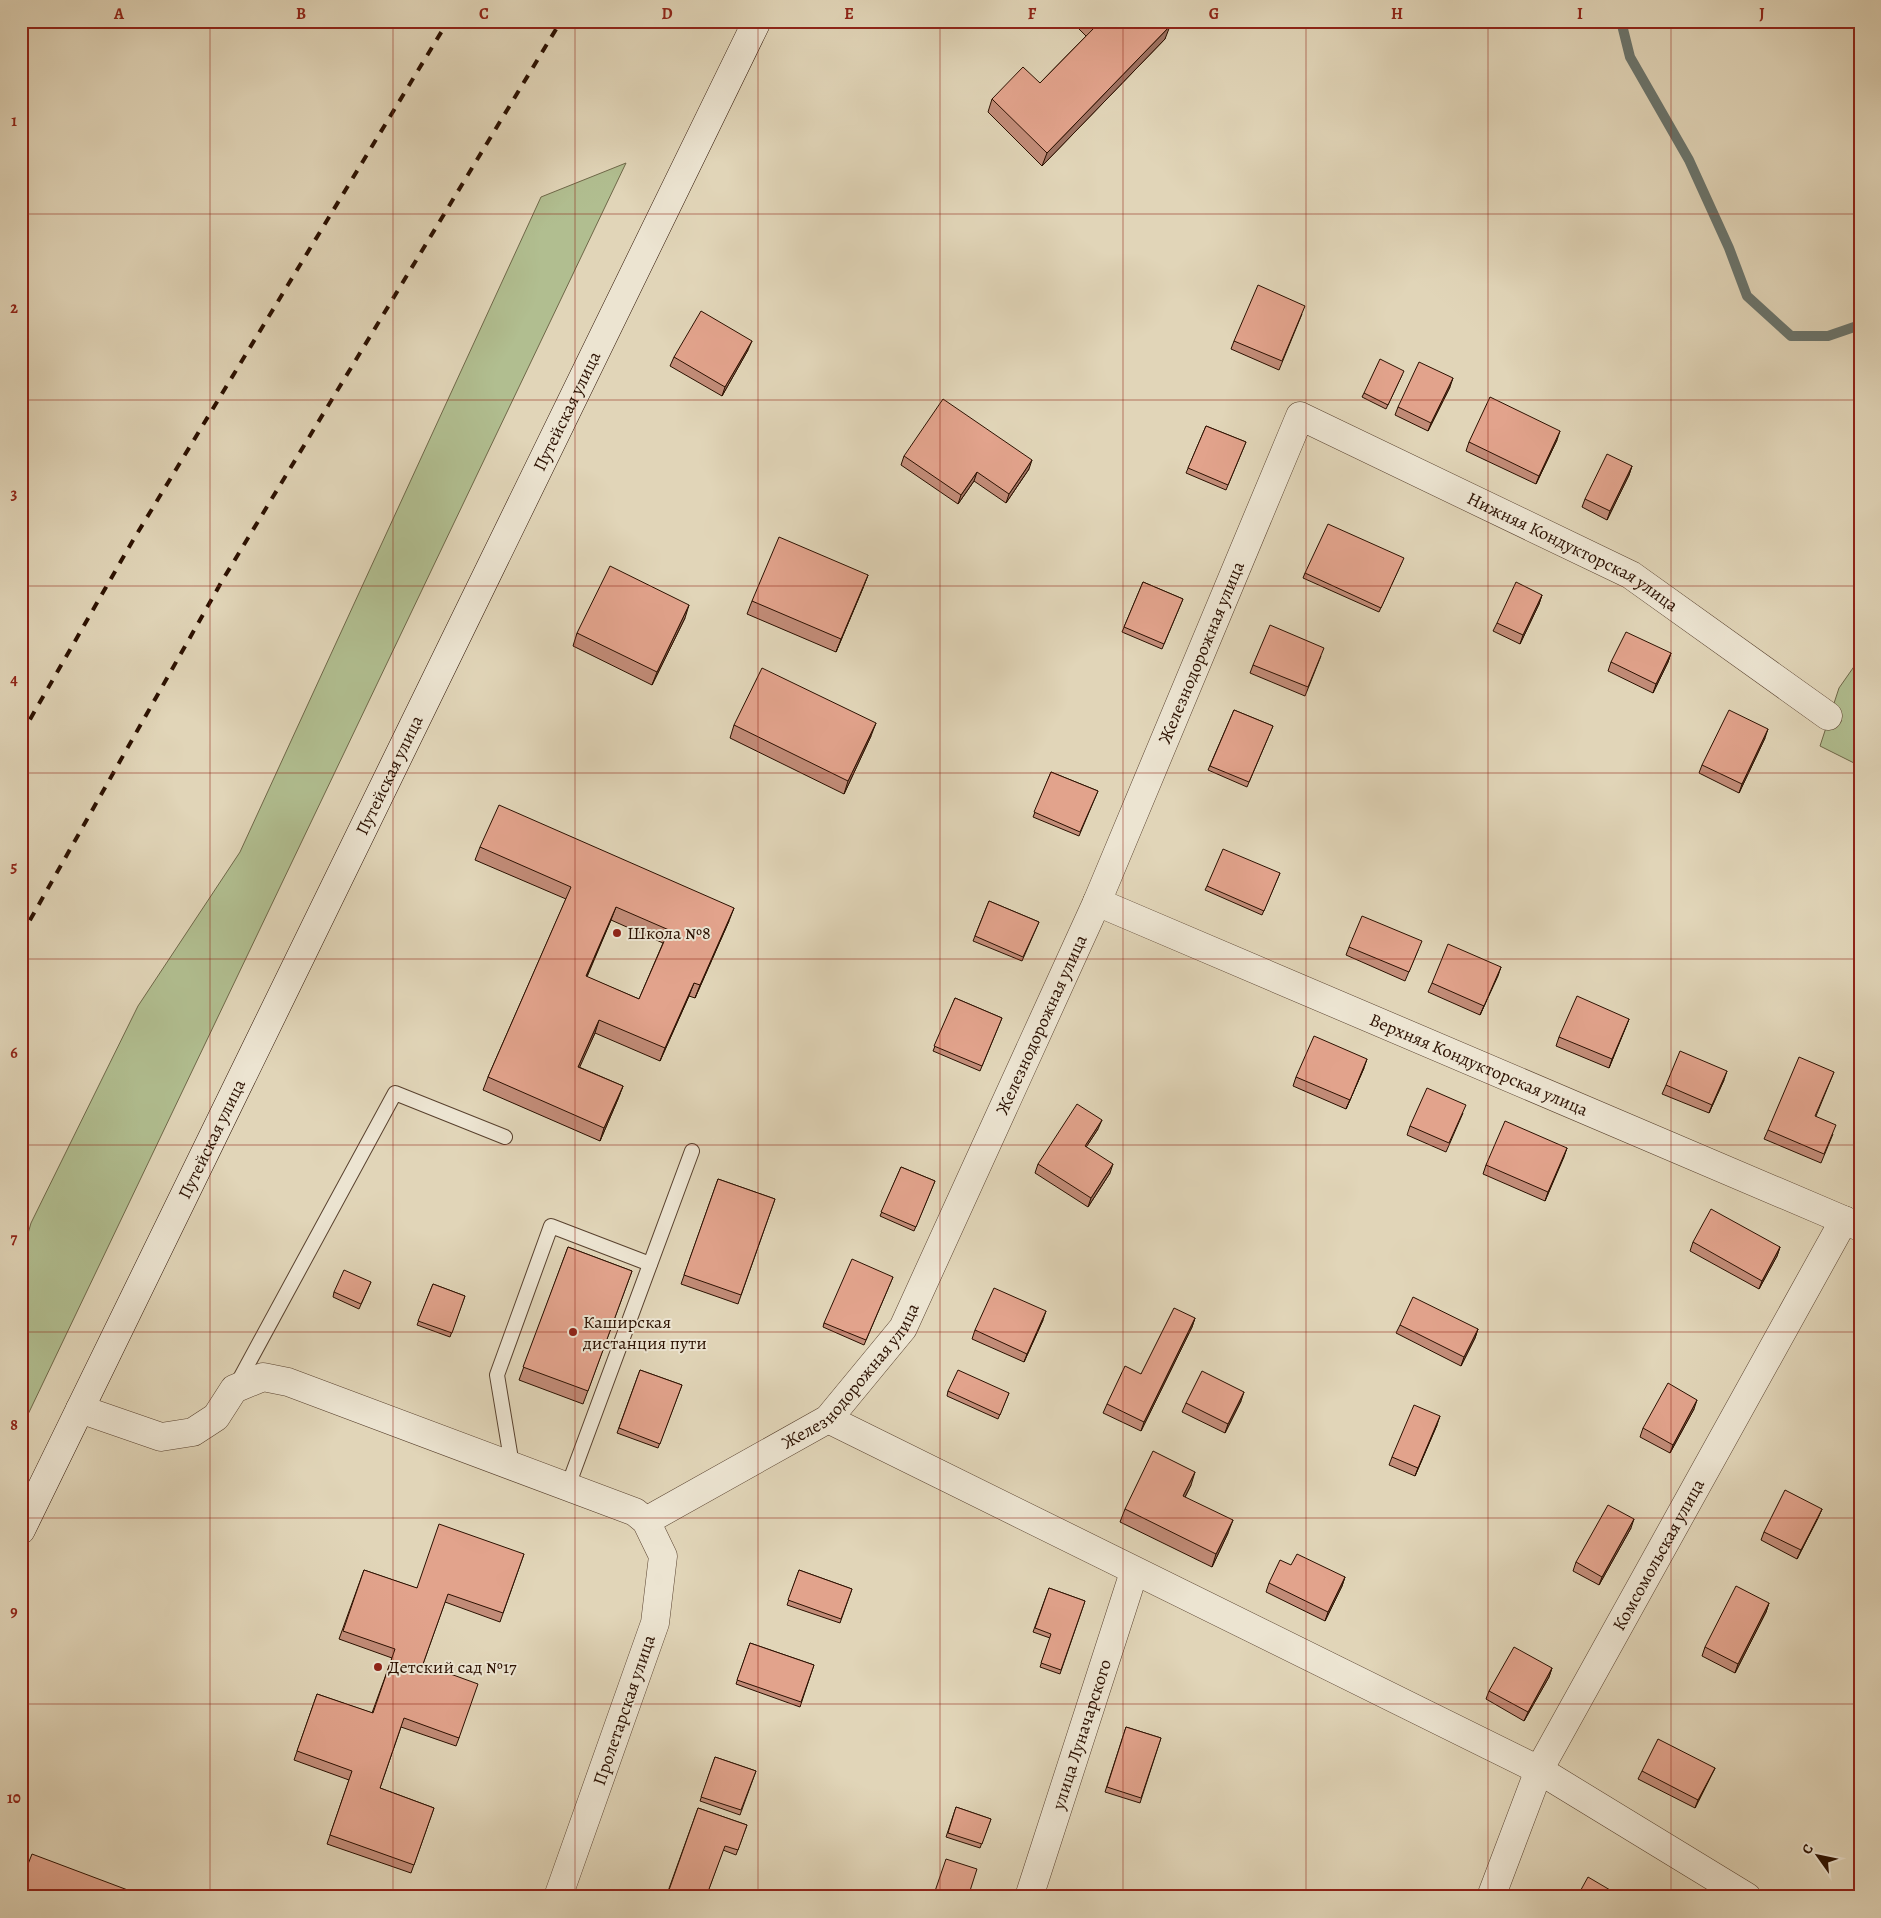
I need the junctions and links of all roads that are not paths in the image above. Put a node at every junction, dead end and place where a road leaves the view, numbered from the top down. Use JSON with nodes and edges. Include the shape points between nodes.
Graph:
{"nodes":[{"id":1,"x":757,"y":21,"type":"edge"},
{"id":2,"x":1300,"y":416,"type":"joint"},
{"id":3,"x":1828,"y":716,"type":"dead end"},
{"id":4,"x":1098,"y":902,"type":"junction"},
{"id":5,"x":505,"y":1137,"type":"dead end"},
{"id":6,"x":692,"y":1151,"type":"dead end"},
{"id":7,"x":1852,"y":1224,"type":"edge"},
{"id":8,"x":650,"y":1264,"type":"junction"},
{"id":9,"x":234,"y":1389,"type":"junction"},
{"id":10,"x":80,"y":1409,"type":"junction"},
{"id":11,"x":828,"y":1419,"type":"junction"},
{"id":12,"x":512,"y":1465,"type":"junction"},
{"id":13,"x":568,"y":1486,"type":"junction"},
{"id":14,"x":646,"y":1521,"type":"junction"},
{"id":15,"x":21,"y":1530,"type":"edge"},
{"id":16,"x":1134,"y":1572,"type":"junction"},
{"id":17,"x":1539,"y":1770,"type":"junction"},
{"id":18,"x":558,"y":1897,"type":"edge"},
{"id":19,"x":1029,"y":1897,"type":"edge"},
{"id":20,"x":1491,"y":1897,"type":"edge"},
{"id":21,"x":1747,"y":1897,"type":"edge"}],
"edges":[{"from":1,"to":10,"type":"street","name":"Путейская улица"},
{"from":2,"to":3,"type":"street","name":"Нижняя Кондукторская улица","via":[[1631,575]]},
{"from":2,"to":4,"type":"street","name":"Железнодорожная улица"},
{"from":4,"to":7,"type":"street","name":"Верхняя Кондукторская улица"},
{"from":4,"to":11,"type":"street","name":"Железнодорожная улица","via":[[903,1328]]},
{"from":5,"to":9,"type":"lane","via":[[395,1093]]},
{"from":6,"to":8,"type":"lane"},
{"from":7,"to":17,"type":"street","name":"Комсомольская улица"},
{"from":8,"to":12,"type":"lane","via":[[552,1226],[496,1375]]},
{"from":8,"to":13,"type":"lane"},
{"from":9,"to":10,"type":"street","via":[[216,1417],[193,1432],[161,1437]]},
{"from":9,"to":12,"type":"street","via":[[263,1377],[288,1382]]},
{"from":10,"to":15,"type":"street","name":"Путейская улица"},
{"from":11,"to":14,"type":"street","name":"Железнодорожная улица"},
{"from":11,"to":16,"type":"street"},
{"from":12,"to":13,"type":"street"},
{"from":13,"to":14,"type":"street","via":[[635,1512]]},
{"from":14,"to":18,"type":"street","name":"Пролетарская улица","via":[[664,1556],[655,1623]]},
{"from":16,"to":17,"type":"street"},
{"from":16,"to":19,"type":"street","name":"улица Луначарского"},
{"from":17,"to":20,"type":"street","name":"Комсомольская улица"},
{"from":17,"to":21,"type":"street"}]}
